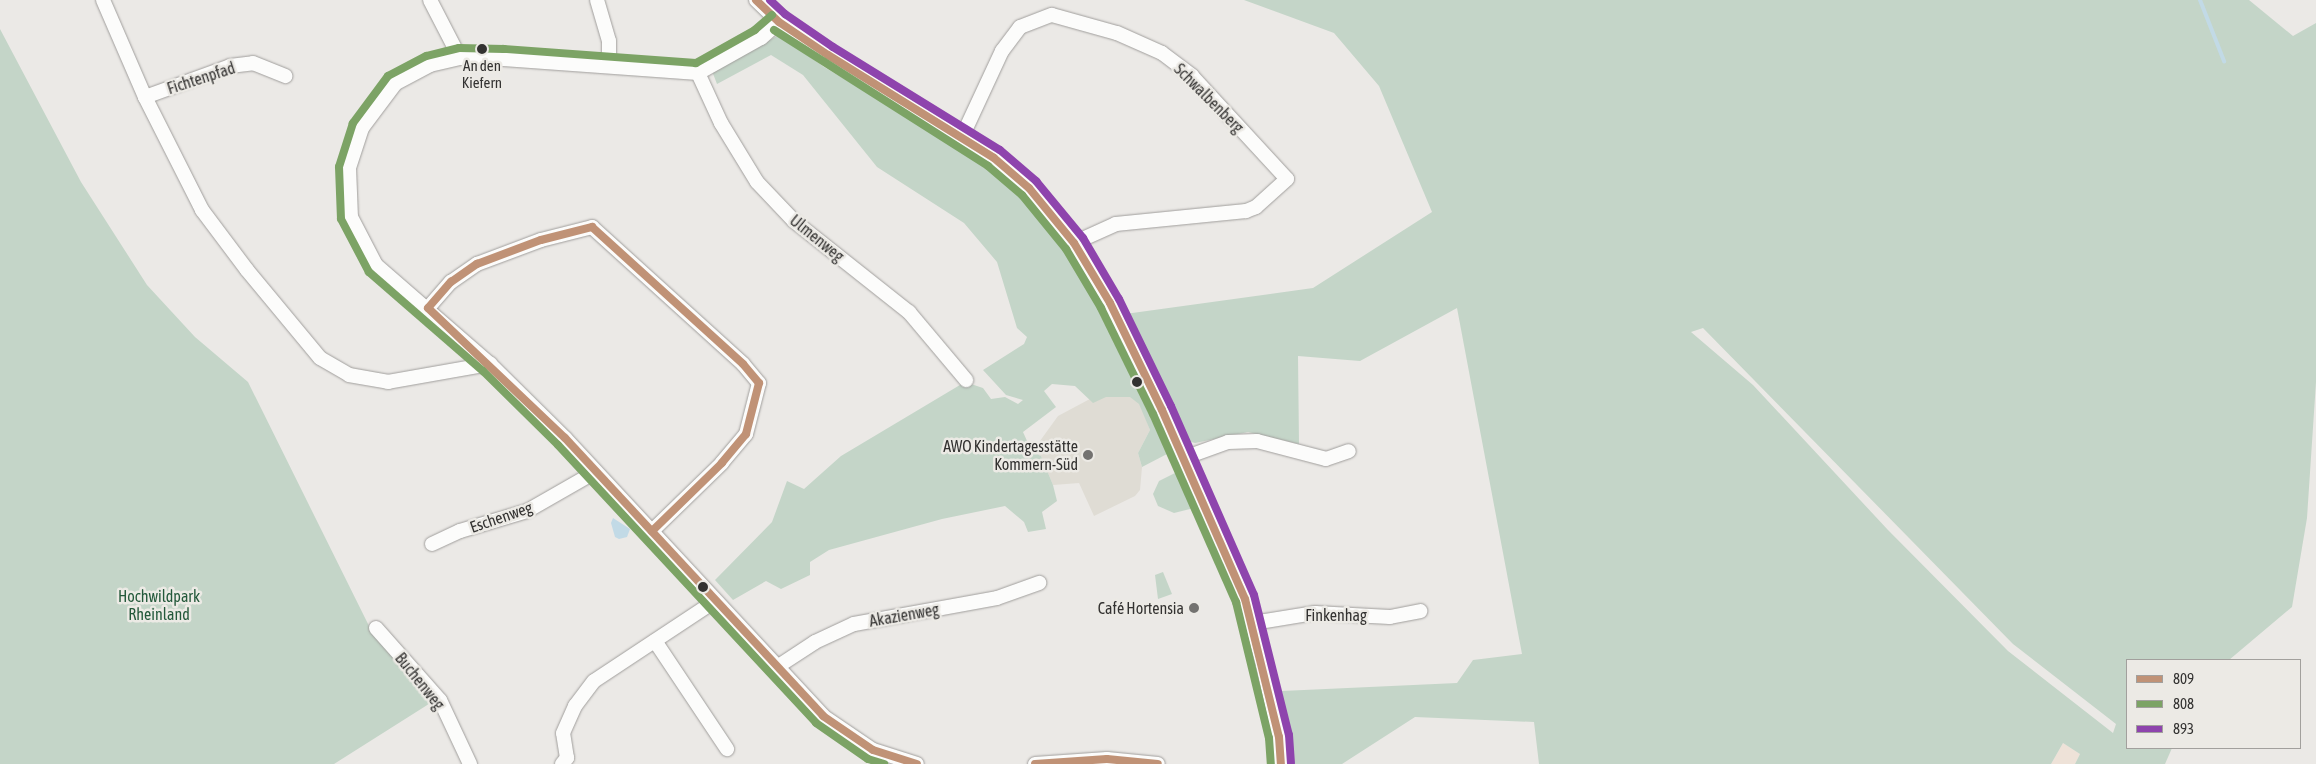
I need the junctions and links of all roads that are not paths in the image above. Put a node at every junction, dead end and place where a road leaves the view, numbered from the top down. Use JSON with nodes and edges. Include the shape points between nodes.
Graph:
{"nodes":[{"id":1,"x":103,"y":0,"type":"edge"},
{"id":2,"x":430,"y":0,"type":"edge"},
{"id":3,"x":598,"y":0,"type":"edge"},
{"id":4,"x":756,"y":0,"type":"edge"},
{"id":5,"x":779,"y":22,"type":"junction"},
{"id":6,"x":460,"y":58,"type":"junction"},
{"id":7,"x":609,"y":66,"type":"junction"},
{"id":8,"x":698,"y":73,"type":"junction"},
{"id":9,"x":285,"y":76,"type":"dead end"},
{"id":10,"x":145,"y":97,"type":"junction"},
{"id":11,"x":962,"y":137,"type":"junction"},
{"id":12,"x":1074,"y":243,"type":"junction"},
{"id":13,"x":428,"y":308,"type":"junction"},
{"id":14,"x":490,"y":364,"type":"junction"},
{"id":15,"x":966,"y":380,"type":"dead end"},
{"id":16,"x":1349,"y":451,"type":"dead end"},
{"id":17,"x":1181,"y":459,"type":"junction"},
{"id":18,"x":595,"y":472,"type":"junction"},
{"id":19,"x":652,"y":531,"type":"junction"},
{"id":20,"x":432,"y":544,"type":"dead end"},
{"id":21,"x":1039,"y":583,"type":"dead end"},
{"id":22,"x":715,"y":601,"type":"junction"},
{"id":23,"x":1420,"y":611,"type":"dead end"},
{"id":24,"x":1253,"y":624,"type":"junction"},
{"id":25,"x":376,"y":628,"type":"dead end"},
{"id":26,"x":655,"y":641,"type":"junction"},
{"id":27,"x":777,"y":667,"type":"junction"},
{"id":28,"x":727,"y":749,"type":"dead end"},
{"id":29,"x":1071,"y":762,"type":"edge"},
{"id":30,"x":470,"y":764,"type":"edge"},
{"id":31,"x":562,"y":764,"type":"edge"},
{"id":32,"x":917,"y":764,"type":"edge"},
{"id":33,"x":1035,"y":764,"type":"edge"},
{"id":34,"x":1158,"y":764,"type":"edge"},
{"id":35,"x":1281,"y":764,"type":"edge"}],
"edges":[{"from":1,"to":10,"type":"street"},
{"from":2,"to":6,"type":"street"},
{"from":3,"to":7,"type":"street","via":[[609,41]]},
{"from":4,"to":5,"type":"street"},
{"from":5,"to":8,"type":"street","via":[[761,38]]},
{"from":5,"to":11,"type":"street"},
{"from":6,"to":7,"type":"street"},
{"from":6,"to":13,"type":"street","via":[[430,65],[395,84],[362,128],[349,168],[351,217],[376,265]]},
{"from":7,"to":8,"type":"street"},
{"from":8,"to":15,"type":"street","name":"Ulmenweg","via":[[721,123],[757,182],[794,221],[909,312]]},
{"from":9,"to":10,"type":"street","name":"Fichtenpfad","via":[[252,63],[230,66]]},
{"from":10,"to":14,"type":"street","via":[[202,210],[320,358],[349,376],[388,382]]},
{"from":11,"to":12,"type":"street","via":[[994,158],[1029,188]]},
{"from":11,"to":12,"type":"street","name":"Schwalbenberg","via":[[1002,51],[1020,27],[1052,15],[1117,33],[1162,54],[1192,76],[1287,179],[1256,207],[1246,211],[1116,224]]},
{"from":12,"to":17,"type":"street","via":[[1110,303],[1162,410]]},
{"from":13,"to":14,"type":"street"},
{"from":13,"to":19,"type":"street","via":[[451,282],[477,264],[541,240],[592,227],[743,364],[759,383],[746,434],[722,463]]},
{"from":14,"to":18,"type":"street"},
{"from":16,"to":17,"type":"street","via":[[1326,459],[1257,441],[1228,442]]},
{"from":17,"to":24,"type":"street"},
{"from":18,"to":19,"type":"street"},
{"from":18,"to":20,"type":"street","name":"Eschenweg","via":[[527,511],[460,531]]},
{"from":19,"to":22,"type":"street"},
{"from":21,"to":27,"type":"street","name":"Akazienweg","via":[[997,598],[854,624],[816,642]]},
{"from":22,"to":26,"type":"street"},
{"from":22,"to":27,"type":"street"},
{"from":23,"to":24,"type":"street","name":"Finkenhag","via":[[1390,616],[1315,613]]},
{"from":24,"to":35,"type":"street","via":[[1279,737]]},
{"from":25,"to":30,"type":"street","name":"Buchenweg","via":[[440,700]]},
{"from":26,"to":28,"type":"street"},
{"from":26,"to":31,"type":"street","via":[[594,681],[575,706],[563,733],[567,758]]},
{"from":27,"to":32,"type":"street","via":[[823,716],[873,750]]},
{"from":29,"to":33,"type":"street"},
{"from":29,"to":34,"type":"street"}]}
